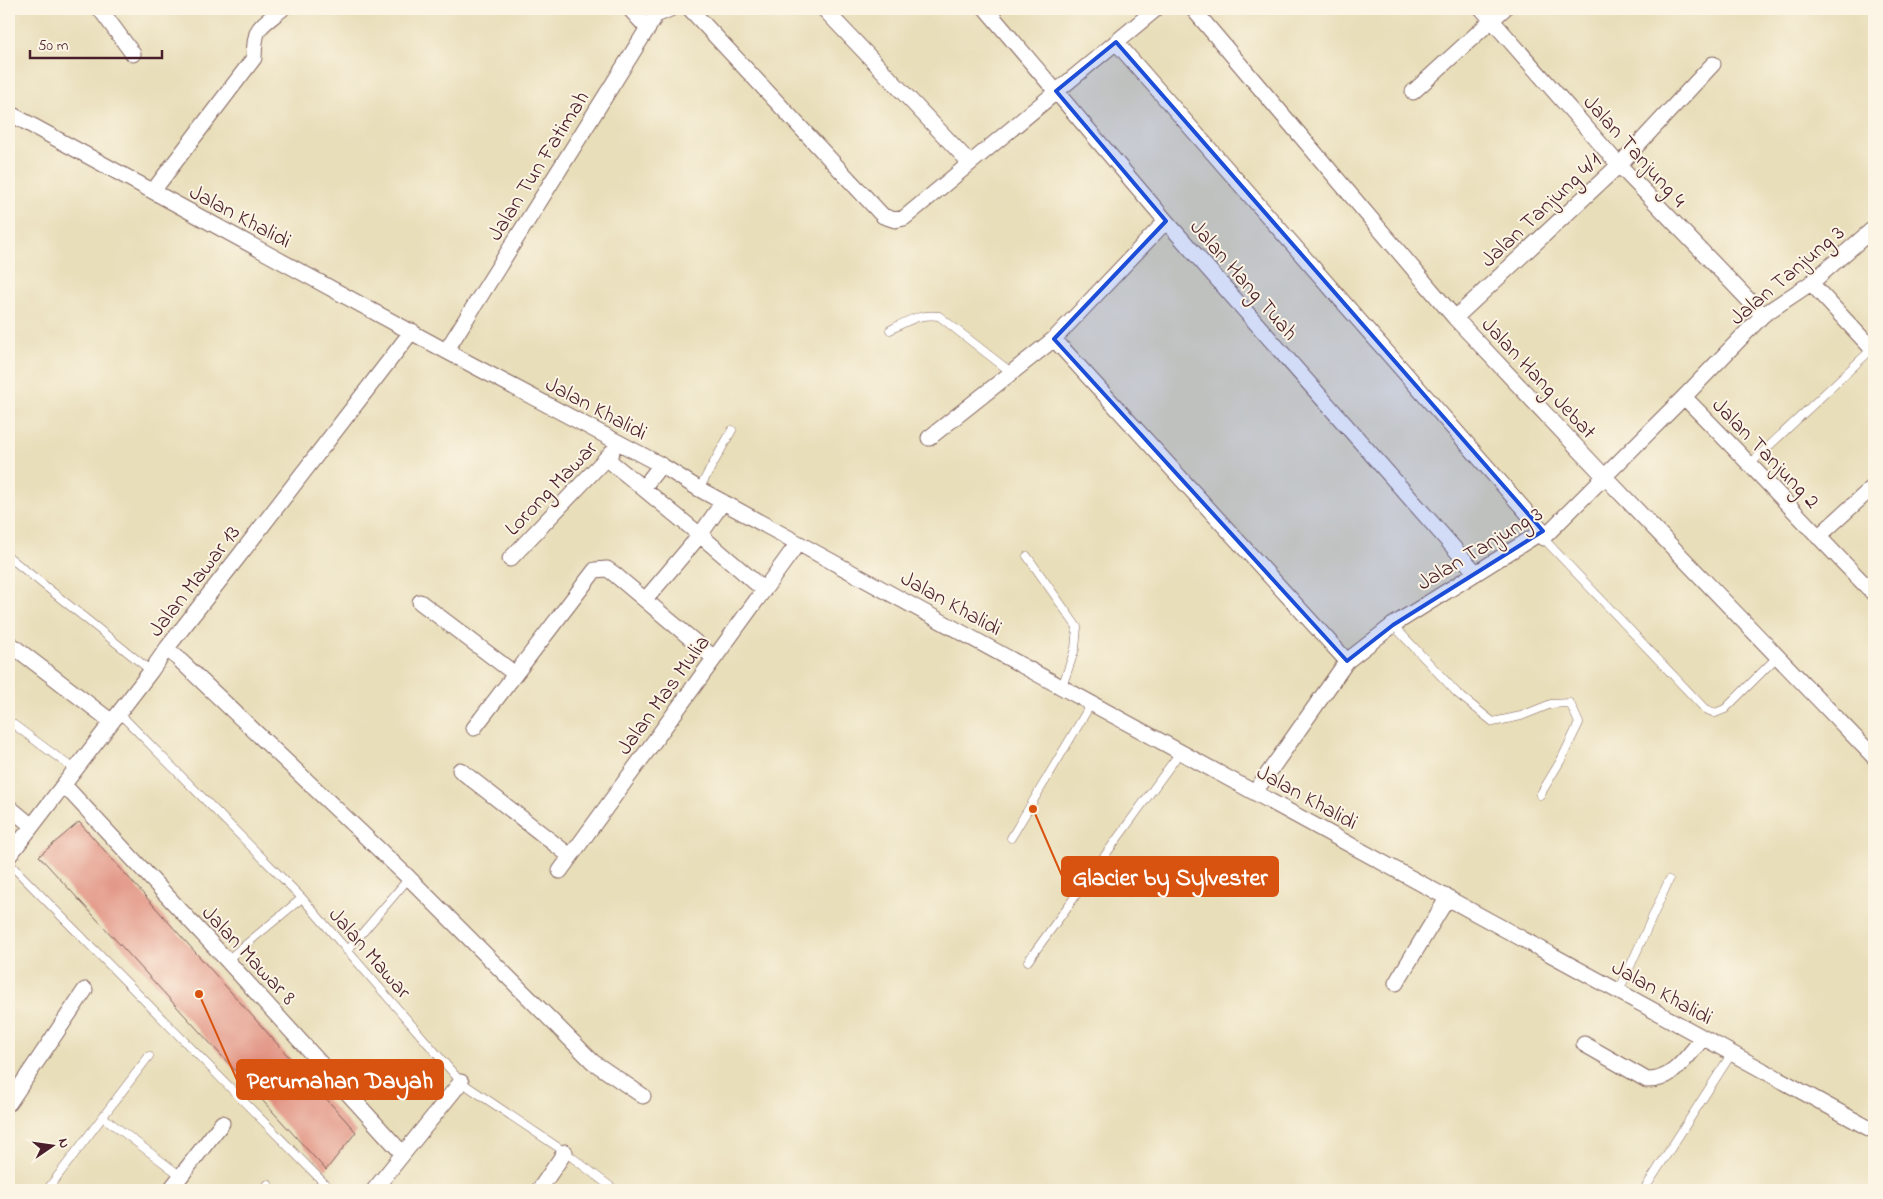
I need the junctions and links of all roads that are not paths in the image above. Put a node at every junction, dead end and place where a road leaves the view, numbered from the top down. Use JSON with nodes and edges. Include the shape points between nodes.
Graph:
{"nodes":[{"id":1,"x":100,"y":9,"type":"edge"},
{"id":2,"x":282,"y":9,"type":"edge"},
{"id":3,"x":630,"y":9,"type":"edge"},
{"id":4,"x":670,"y":9,"type":"edge"},
{"id":5,"x":690,"y":9,"type":"edge"},
{"id":6,"x":824,"y":9,"type":"edge"},
{"id":7,"x":986,"y":9,"type":"edge"},
{"id":8,"x":1156,"y":9,"type":"edge"},
{"id":9,"x":1193,"y":9,"type":"edge"},
{"id":10,"x":1504,"y":9,"type":"edge"},
{"id":11,"x":1487,"y":14,"type":"edge"},
{"id":12,"x":648,"y":29,"type":"junction"},
{"id":13,"x":1116,"y":42,"type":"junction"},
{"id":14,"x":133,"y":54,"type":"dead end"},
{"id":15,"x":1713,"y":64,"type":"dead end"},
{"id":16,"x":1056,"y":92,"type":"junction"},
{"id":17,"x":1413,"y":92,"type":"dead end"},
{"id":18,"x":9,"y":113,"type":"edge"},
{"id":19,"x":970,"y":163,"type":"junction"},
{"id":20,"x":1619,"y":165,"type":"junction"},
{"id":21,"x":153,"y":191,"type":"junction"},
{"id":22,"x":1166,"y":221,"type":"junction"},
{"id":23,"x":1874,"y":228,"type":"edge"},
{"id":24,"x":1811,"y":283,"type":"junction"},
{"id":25,"x":1763,"y":316,"type":"junction"},
{"id":26,"x":1455,"y":318,"type":"junction"},
{"id":27,"x":890,"y":330,"type":"dead end"},
{"id":28,"x":412,"y":332,"type":"junction"},
{"id":29,"x":1054,"y":339,"type":"junction"},
{"id":30,"x":1873,"y":350,"type":"edge"},
{"id":31,"x":446,"y":351,"type":"junction"},
{"id":32,"x":1012,"y":373,"type":"junction"},
{"id":33,"x":1684,"y":397,"type":"junction"},
{"id":34,"x":732,"y":430,"type":"dead end"},
{"id":35,"x":930,"y":438,"type":"dead end"},
{"id":36,"x":620,"y":444,"type":"junction"},
{"id":37,"x":606,"y":458,"type":"junction"},
{"id":38,"x":1750,"y":464,"type":"junction"},
{"id":39,"x":661,"y":465,"type":"junction"},
{"id":40,"x":1605,"y":477,"type":"junction"},
{"id":41,"x":1874,"y":486,"type":"edge"},
{"id":42,"x":643,"y":488,"type":"junction"},
{"id":43,"x":699,"y":489,"type":"junction"},
{"id":44,"x":723,"y":502,"type":"junction"},
{"id":45,"x":1543,"y":534,"type":"junction"},
{"id":46,"x":700,"y":535,"type":"junction"},
{"id":47,"x":1818,"y":537,"type":"junction"},
{"id":48,"x":798,"y":543,"type":"junction"},
{"id":49,"x":1028,"y":556,"type":"dead end"},
{"id":50,"x":9,"y":557,"type":"edge"},
{"id":51,"x":510,"y":559,"type":"dead end"},
{"id":52,"x":1476,"y":573,"type":"junction"},
{"id":53,"x":764,"y":590,"type":"junction"},
{"id":54,"x":1874,"y":594,"type":"edge"},
{"id":55,"x":645,"y":600,"type":"junction"},
{"id":56,"x":420,"y":602,"type":"dead end"},
{"id":57,"x":1393,"y":625,"type":"junction"},
{"id":58,"x":9,"y":643,"type":"edge"},
{"id":59,"x":166,"y":648,"type":"junction"},
{"id":60,"x":1778,"y":656,"type":"junction"},
{"id":61,"x":714,"y":658,"type":"junction"},
{"id":62,"x":1347,"y":661,"type":"junction"},
{"id":63,"x":151,"y":671,"type":"junction"},
{"id":64,"x":515,"y":674,"type":"junction"},
{"id":65,"x":1062,"y":687,"type":"junction"},
{"id":66,"x":1091,"y":704,"type":"junction"},
{"id":67,"x":115,"y":717,"type":"junction"},
{"id":68,"x":9,"y":721,"type":"edge"},
{"id":69,"x":474,"y":728,"type":"dead end"},
{"id":70,"x":1181,"y":751,"type":"junction"},
{"id":71,"x":1874,"y":757,"type":"edge"},
{"id":72,"x":74,"y":770,"type":"junction"},
{"id":73,"x":460,"y":770,"type":"dead end"},
{"id":74,"x":64,"y":785,"type":"junction"},
{"id":75,"x":1256,"y":792,"type":"junction"},
{"id":76,"x":1540,"y":795,"type":"dead end"},
{"id":77,"x":9,"y":807,"type":"edge"},
{"id":78,"x":32,"y":826,"type":"junction"},
{"id":79,"x":1011,"y":838,"type":"dead end"},
{"id":80,"x":9,"y":856,"type":"edge"},
{"id":81,"x":570,"y":856,"type":"junction"},
{"id":82,"x":9,"y":863,"type":"edge"},
{"id":83,"x":560,"y":871,"type":"dead end"},
{"id":84,"x":409,"y":878,"type":"junction"},
{"id":85,"x":1669,"y":880,"type":"dead end"},
{"id":86,"x":1448,"y":897,"type":"junction"},
{"id":87,"x":302,"y":898,"type":"junction"},
{"id":88,"x":347,"y":951,"type":"junction"},
{"id":89,"x":227,"y":960,"type":"junction"},
{"id":90,"x":1028,"y":961,"type":"dead end"},
{"id":91,"x":1396,"y":983,"type":"dead end"},
{"id":92,"x":85,"y":990,"type":"dead end"},
{"id":93,"x":1619,"y":991,"type":"junction"},
{"id":94,"x":1703,"y":1038,"type":"junction"},
{"id":95,"x":1584,"y":1044,"type":"dead end"},
{"id":96,"x":1732,"y":1053,"type":"junction"},
{"id":97,"x":150,"y":1056,"type":"dead end"},
{"id":98,"x":461,"y":1082,"type":"junction"},
{"id":99,"x":643,"y":1096,"type":"dead end"},
{"id":100,"x":9,"y":1103,"type":"edge"},
{"id":101,"x":103,"y":1116,"type":"junction"},
{"id":102,"x":222,"y":1123,"type":"dead end"},
{"id":103,"x":1874,"y":1131,"type":"edge"},
{"id":104,"x":565,"y":1152,"type":"junction"},
{"id":105,"x":403,"y":1154,"type":"junction"},
{"id":106,"x":181,"y":1176,"type":"junction"},
{"id":107,"x":47,"y":1190,"type":"edge"},
{"id":108,"x":170,"y":1190,"type":"edge"},
{"id":109,"x":332,"y":1190,"type":"edge"},
{"id":110,"x":374,"y":1190,"type":"edge"},
{"id":111,"x":539,"y":1190,"type":"edge"},
{"id":112,"x":615,"y":1190,"type":"edge"},
{"id":113,"x":1644,"y":1190,"type":"edge"}],
"edges":[{"from":1,"to":14,"type":"street"},
{"from":2,"to":21,"type":"street","via":[[257,30],[254,58]]},
{"from":3,"to":12,"type":"street"},
{"from":4,"to":12,"type":"street","name":"Jalan Tun Fatimah","via":[[656,15]]},
{"from":5,"to":19,"type":"street","via":[[883,216],[895,220],[904,218]]},
{"from":6,"to":19,"type":"street"},
{"from":7,"to":16,"type":"street","name":"Jalan Hang Tuah"},
{"from":8,"to":13,"type":"street"},
{"from":9,"to":26,"type":"street","name":"Jalan Hang Jebat"},
{"from":10,"to":11,"type":"street"},
{"from":11,"to":17,"type":"street"},
{"from":11,"to":20,"type":"street","name":"Jalan Tanjung 4"},
{"from":12,"to":31,"type":"street","name":"Jalan Tun Fatimah"},
{"from":13,"to":16,"type":"street"},
{"from":13,"to":45,"type":"street"},
{"from":15,"to":20,"type":"street","name":"Jalan Tanjung 4/1"},
{"from":16,"to":19,"type":"street"},
{"from":16,"to":22,"type":"street","name":"Jalan Hang Tuah"},
{"from":18,"to":21,"type":"street","name":"Jalan Khalidi"},
{"from":20,"to":25,"type":"street","name":"Jalan Tanjung 4"},
{"from":20,"to":26,"type":"street","name":"Jalan Tanjung 4/1"},
{"from":21,"to":28,"type":"street","name":"Jalan Khalidi"},
{"from":22,"to":29,"type":"street"},
{"from":22,"to":52,"type":"street","name":"Jalan Hang Tuah"},
{"from":23,"to":24,"type":"street","name":"Jalan Tanjung 3"},
{"from":24,"to":25,"type":"street","name":"Jalan Tanjung 3"},
{"from":24,"to":30,"type":"street"},
{"from":25,"to":33,"type":"street","name":"Jalan Tanjung 3"},
{"from":26,"to":40,"type":"street","name":"Jalan Hang Jebat"},
{"from":27,"to":32,"type":"lane","via":[[918,316],[939,316]]},
{"from":28,"to":31,"type":"street","name":"Jalan Khalidi"},
{"from":28,"to":59,"type":"street","name":"Jalan Mawar 13"},
{"from":29,"to":32,"type":"street"},
{"from":29,"to":62,"type":"street"},
{"from":30,"to":38,"type":"lane"},
{"from":31,"to":36,"type":"street","name":"Jalan Khalidi"},
{"from":32,"to":35,"type":"street"},
{"from":33,"to":38,"type":"street","name":"Jalan Tanjung 2"},
{"from":33,"to":40,"type":"street","name":"Jalan Tanjung 3"},
{"from":34,"to":43,"type":"lane"},
{"from":36,"to":37,"type":"street","name":"Lorong Mawar"},
{"from":36,"to":39,"type":"street","name":"Jalan Khalidi"},
{"from":37,"to":42,"type":"street"},
{"from":37,"to":51,"type":"street","name":"Lorong Mawar"},
{"from":38,"to":47,"type":"street","name":"Jalan Tanjung 2"},
{"from":39,"to":42,"type":"street"},
{"from":39,"to":43,"type":"street","name":"Jalan Khalidi"},
{"from":40,"to":45,"type":"street","name":"Jalan Tanjung 3"},
{"from":40,"to":60,"type":"street","name":"Jalan Hang Jebat"},
{"from":41,"to":47,"type":"street","name":"Jalan Tanjung 2"},
{"from":42,"to":46,"type":"street"},
{"from":43,"to":44,"type":"street","name":"Jalan Khalidi"},
{"from":44,"to":46,"type":"street"},
{"from":44,"to":48,"type":"street","name":"Jalan Khalidi"},
{"from":45,"to":52,"type":"street","name":"Jalan Tanjung 3"},
{"from":45,"to":60,"type":"lane","via":[[1705,709],[1715,713],[1725,709]]},
{"from":46,"to":53,"type":"street"},
{"from":46,"to":55,"type":"street"},
{"from":47,"to":54,"type":"street","name":"Jalan Tanjung 2"},
{"from":48,"to":53,"type":"street","name":"Jalan Mas Mulia"},
{"from":48,"to":65,"type":"street","name":"Jalan Khalidi"},
{"from":49,"to":65,"type":"lane","via":[[1077,626],[1075,649]]},
{"from":50,"to":63,"type":"lane"},
{"from":52,"to":57,"type":"street","name":"Jalan Tanjung 3"},
{"from":53,"to":61,"type":"street","name":"Jalan Mas Mulia"},
{"from":55,"to":61,"type":"street"},
{"from":55,"to":64,"type":"street","via":[[607,569],[596,570]]},
{"from":56,"to":64,"type":"street"},
{"from":57,"to":62,"type":"street","name":"Jalan Tanjung 3"},
{"from":57,"to":76,"type":"lane","via":[[1458,694],[1494,722],[1521,716],[1550,704],[1570,703],[1579,723]]},
{"from":58,"to":67,"type":"street"},
{"from":59,"to":63,"type":"street","name":"Jalan Mawar 13"},
{"from":59,"to":84,"type":"street"},
{"from":60,"to":71,"type":"street","name":"Jalan Hang Jebat"},
{"from":61,"to":81,"type":"street","name":"Jalan Mas Mulia"},
{"from":62,"to":75,"type":"street","name":"Jalan Tanjung 3"},
{"from":63,"to":67,"type":"street","name":"Jalan Mawar 13"},
{"from":64,"to":69,"type":"street"},
{"from":65,"to":66,"type":"street","name":"Jalan Khalidi"},
{"from":66,"to":70,"type":"street","name":"Jalan Khalidi"},
{"from":66,"to":79,"type":"lane"},
{"from":67,"to":72,"type":"street","name":"Jalan Mawar 13"},
{"from":67,"to":87,"type":"lane","name":"Jalan Mawar"},
{"from":68,"to":72,"type":"lane"},
{"from":70,"to":75,"type":"street","name":"Jalan Khalidi"},
{"from":70,"to":90,"type":"lane"},
{"from":72,"to":74,"type":"street","name":"Jalan Mawar 13"},
{"from":73,"to":81,"type":"street"},
{"from":74,"to":78,"type":"street","name":"Jalan Mawar 13"},
{"from":74,"to":89,"type":"street","name":"Jalan Mawar 8"},
{"from":75,"to":86,"type":"street","name":"Jalan Khalidi"},
{"from":77,"to":78,"type":"street"},
{"from":78,"to":80,"type":"street","name":"Jalan Mawar 13"},
{"from":81,"to":83,"type":"street","name":"Jalan Mas Mulia"},
{"from":82,"to":109,"type":"lane"},
{"from":84,"to":88,"type":"lane"},
{"from":84,"to":99,"type":"street","via":[[593,1062]]},
{"from":85,"to":93,"type":"lane"},
{"from":86,"to":91,"type":"street"},
{"from":86,"to":93,"type":"street","name":"Jalan Khalidi"},
{"from":87,"to":88,"type":"lane","name":"Jalan Mawar"},
{"from":87,"to":89,"type":"lane"},
{"from":88,"to":98,"type":"lane","name":"Jalan Mawar"},
{"from":89,"to":105,"type":"street","name":"Jalan Mawar 8"},
{"from":92,"to":100,"type":"street"},
{"from":93,"to":94,"type":"street","name":"Jalan Khalidi"},
{"from":94,"to":95,"type":"street","via":[[1672,1074],[1656,1081],[1647,1080]]},
{"from":94,"to":96,"type":"street","name":"Jalan Khalidi"},
{"from":96,"to":103,"type":"street","name":"Jalan Khalidi"},
{"from":96,"to":113,"type":"lane"},
{"from":97,"to":101,"type":"lane"},
{"from":98,"to":104,"type":"lane","name":"Jalan Mawar"},
{"from":98,"to":105,"type":"street"},
{"from":101,"to":106,"type":"lane"},
{"from":101,"to":107,"type":"lane"},
{"from":102,"to":106,"type":"street"},
{"from":104,"to":111,"type":"street"},
{"from":104,"to":112,"type":"lane","name":"Jalan Mawar"},
{"from":105,"to":110,"type":"street"},
{"from":106,"to":108,"type":"street"}]}
